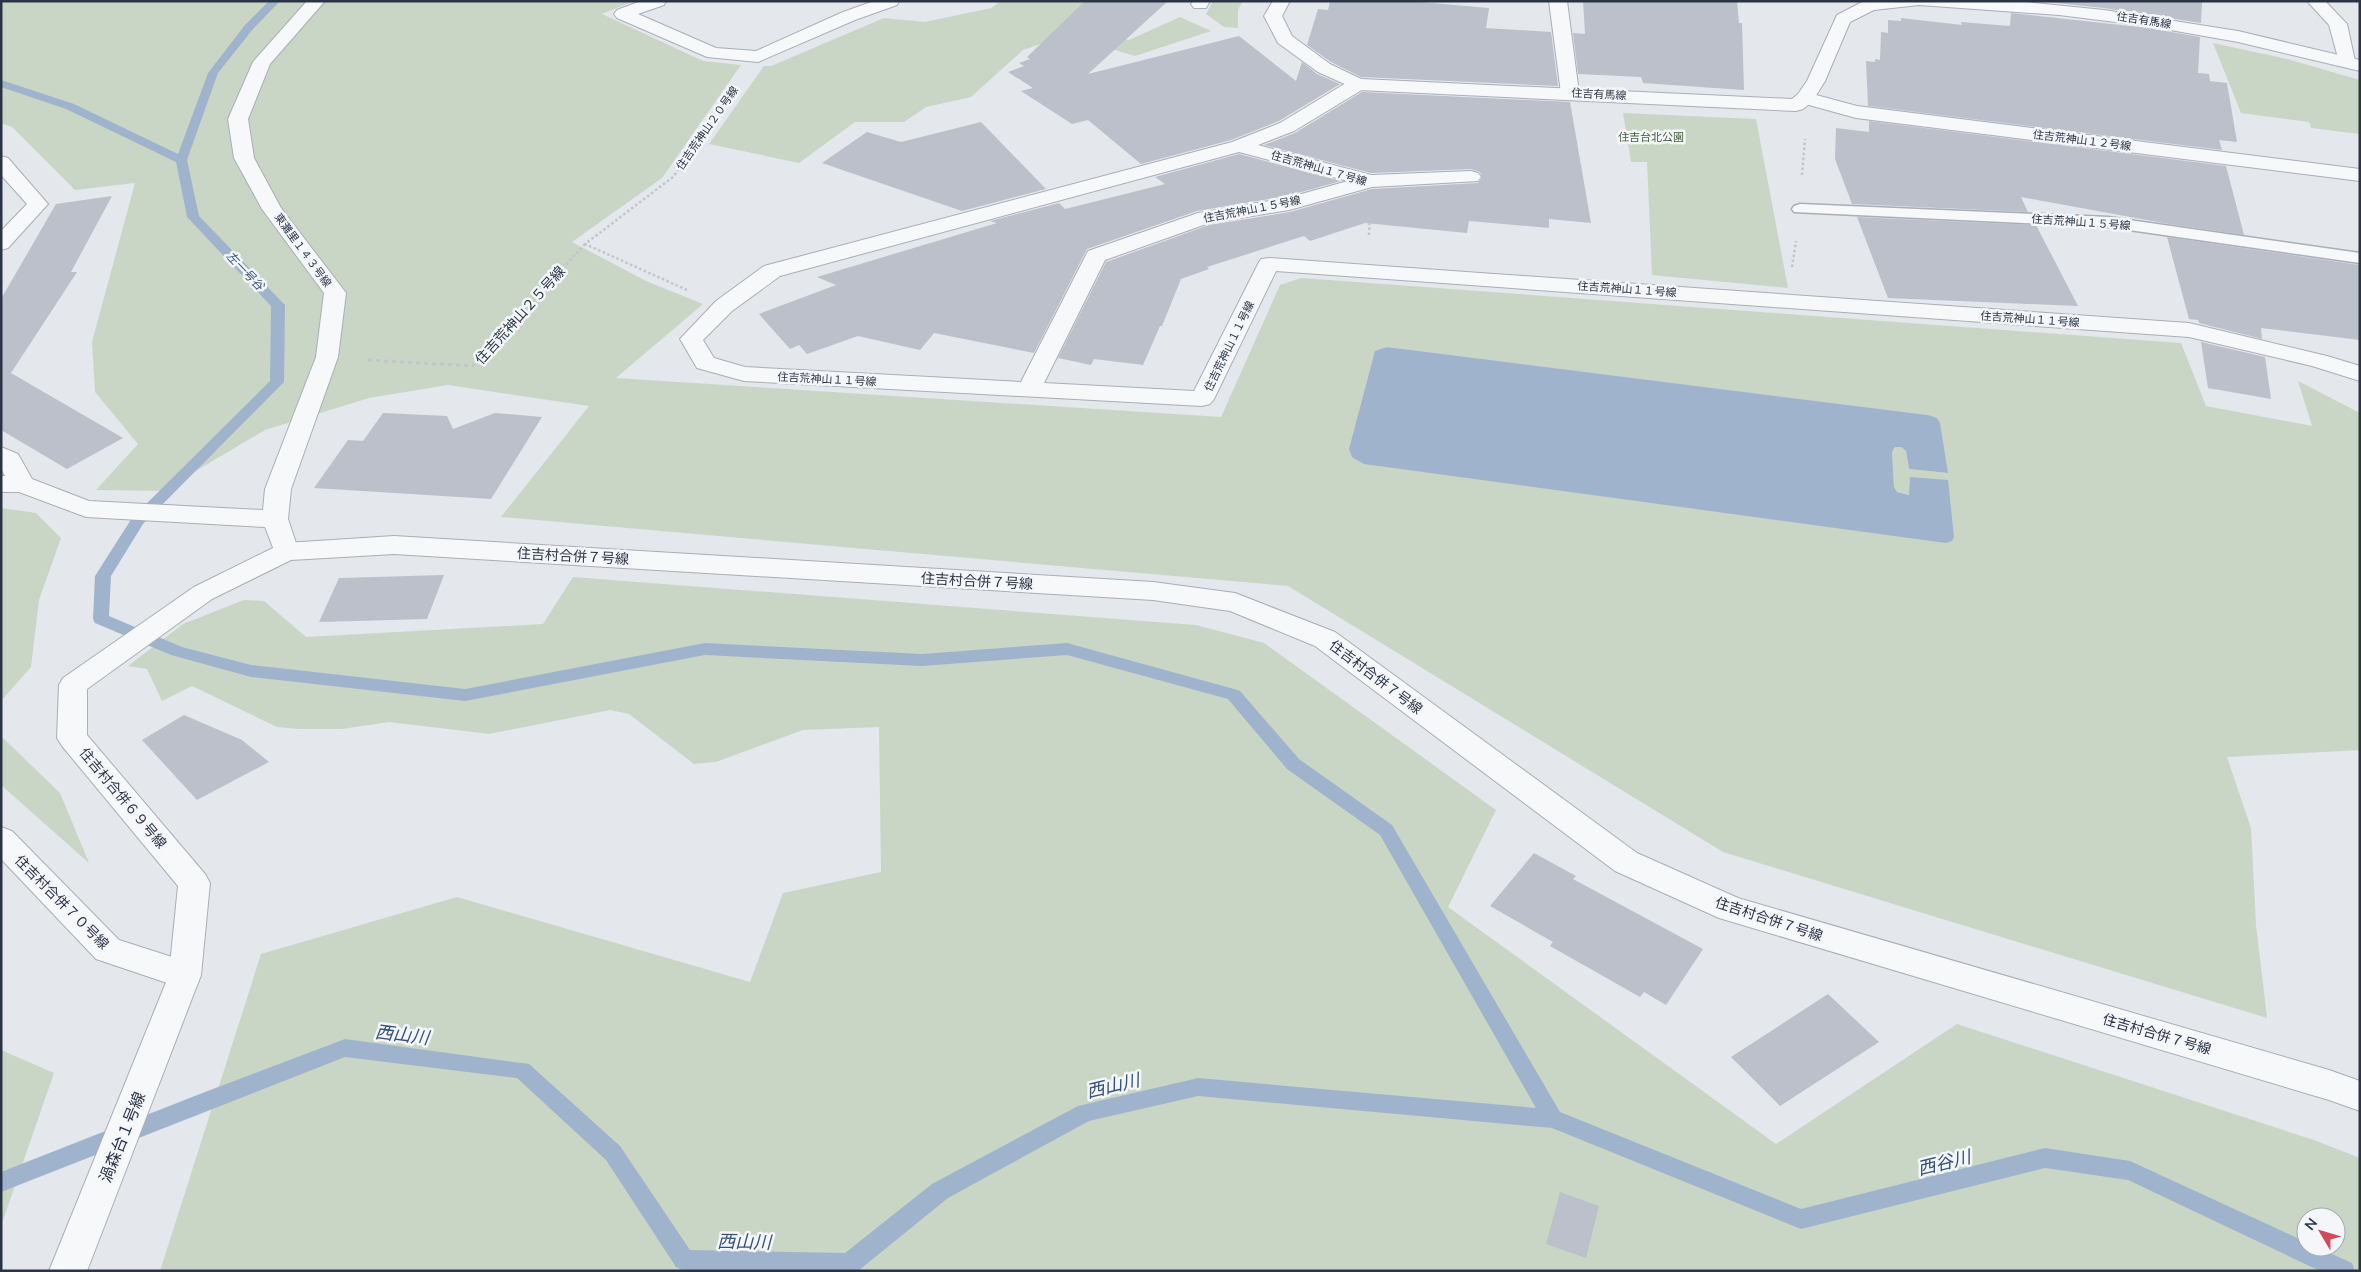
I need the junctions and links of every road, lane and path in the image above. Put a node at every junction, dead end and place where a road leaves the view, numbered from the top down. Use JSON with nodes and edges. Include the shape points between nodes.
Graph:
{"nodes":[{"id":1,"x":317,"y":1,"type":"edge"},
{"id":2,"x":658,"y":1,"type":"edge"},
{"id":3,"x":891,"y":1,"type":"edge"},
{"id":4,"x":1282,"y":1,"type":"edge"},
{"id":5,"x":1558,"y":1,"type":"edge"},
{"id":6,"x":1914,"y":1,"type":"edge"},
{"id":7,"x":1923,"y":1,"type":"edge"},
{"id":8,"x":2315,"y":1,"type":"edge"},
{"id":9,"x":758,"y":57,"type":"junction"},
{"id":10,"x":2353,"y":63,"type":"edge"},
{"id":11,"x":1358,"y":84,"type":"junction"},
{"id":12,"x":1570,"y":93,"type":"junction"},
{"id":13,"x":1805,"y":98,"type":"junction"},
{"id":14,"x":1239,"y":146,"type":"junction"},
{"id":15,"x":1,"y":162,"type":"edge"},
{"id":16,"x":2360,"y":175,"type":"edge"},
{"id":17,"x":1471,"y":178,"type":"dead end"},
{"id":18,"x":1371,"y":181,"type":"junction"},
{"id":19,"x":1800,"y":208,"type":"dead end"},
{"id":20,"x":1,"y":244,"type":"edge"},
{"id":21,"x":585,"y":244,"type":"junction"},
{"id":22,"x":2360,"y":258,"type":"edge"},
{"id":23,"x":1367,"y":271,"type":"junction"},
{"id":24,"x":724,"y":306,"type":"junction"},
{"id":25,"x":327,"y":357,"type":"junction"},
{"id":26,"x":2360,"y":374,"type":"edge"},
{"id":27,"x":1029,"y":390,"type":"junction"},
{"id":28,"x":1,"y":455,"type":"edge"},
{"id":29,"x":11,"y":484,"type":"edge"},
{"id":30,"x":275,"y":519,"type":"junction"},
{"id":31,"x":286,"y":552,"type":"junction"},
{"id":32,"x":1,"y":839,"type":"edge"},
{"id":33,"x":180,"y":989,"type":"junction"},
{"id":34,"x":2360,"y":1096,"type":"edge"},
{"id":35,"x":68,"y":1271,"type":"edge"}],
"edges":[{"from":1,"to":25,"type":"street","name":"東灘里１４３号線","via":[[262,62],[238,119],[244,158],[268,200],[335,293]]},
{"from":2,"to":9,"type":"street","via":[[623,14],[712,53]]},
{"from":3,"to":9,"type":"street"},
{"from":4,"to":11,"type":"street","name":"住吉有馬線","via":[[1273,16],[1284,39],[1324,68]]},
{"from":5,"to":12,"type":"street"},
{"from":6,"to":13,"type":"street","via":[[1870,5],[1843,19],[1816,81]]},
{"from":7,"to":10,"type":"street","name":"住吉有馬線","via":[[2111,15],[2241,36]]},
{"from":8,"to":10,"type":"street","via":[[2338,24]]},
{"from":9,"to":21,"type":"path","name":"住吉荒神山２０号線","via":[[673,178]]},
{"from":11,"to":12,"type":"street","name":"住吉有馬線"},
{"from":11,"to":14,"type":"street","name":"住吉荒神山１１号線","via":[[1288,127]]},
{"from":12,"to":13,"type":"street","name":"住吉有馬線","via":[[1796,105]]},
{"from":13,"to":16,"type":"street","name":"住吉荒神山１２号線","via":[[1856,112]]},
{"from":14,"to":18,"type":"street","name":"住吉荒神山１７号線"},
{"from":14,"to":24,"type":"street","name":"住吉荒神山１１号線","via":[[772,271]]},
{"from":15,"to":20,"type":"street","via":[[38,204]]},
{"from":17,"to":18,"type":"street","name":"住吉荒神山１５号線"},
{"from":18,"to":23,"type":"path","name":"住吉荒神山１７号線"},
{"from":18,"to":27,"type":"street","name":"住吉荒神山１５号線","via":[[1289,204],[1205,217],[1096,256]]},
{"from":19,"to":22,"type":"lane","name":"住吉荒神山１５号線","via":[[2108,222]]},
{"from":21,"to":24,"type":"path"},
{"from":21,"to":25,"type":"path","name":"住吉荒神山２５号線","via":[[473,366]]},
{"from":23,"to":26,"type":"street","name":"住吉荒神山１１号線","via":[[2189,330]]},
{"from":23,"to":27,"type":"street","name":"住吉荒神山１１号線","via":[[1269,264],[1202,399]]},
{"from":24,"to":27,"type":"street","name":"住吉荒神山１１号線","via":[[691,339],[705,363],[744,374]]},
{"from":25,"to":30,"type":"street","name":"東灘里１４３号線","via":[[278,489]]},
{"from":28,"to":29,"type":"street","via":[[9,459]]},
{"from":29,"to":30,"type":"street","via":[[86,509]]},
{"from":30,"to":31,"type":"street","name":"東灘里１４３号線"},
{"from":31,"to":33,"type":"street","name":"住吉村合併６９号線","via":[[203,593],[73,685],[72,738],[194,883]]},
{"from":31,"to":34,"type":"street","name":"住吉村合併７号線","via":[[404,546],[1153,592],[1236,602],[1325,639],[1626,862],[1730,909]]},
{"from":32,"to":33,"type":"street","name":"住吉村合併７０号線","via":[[108,950]]},
{"from":33,"to":35,"type":"street","name":"渦森台１号線"}]}
